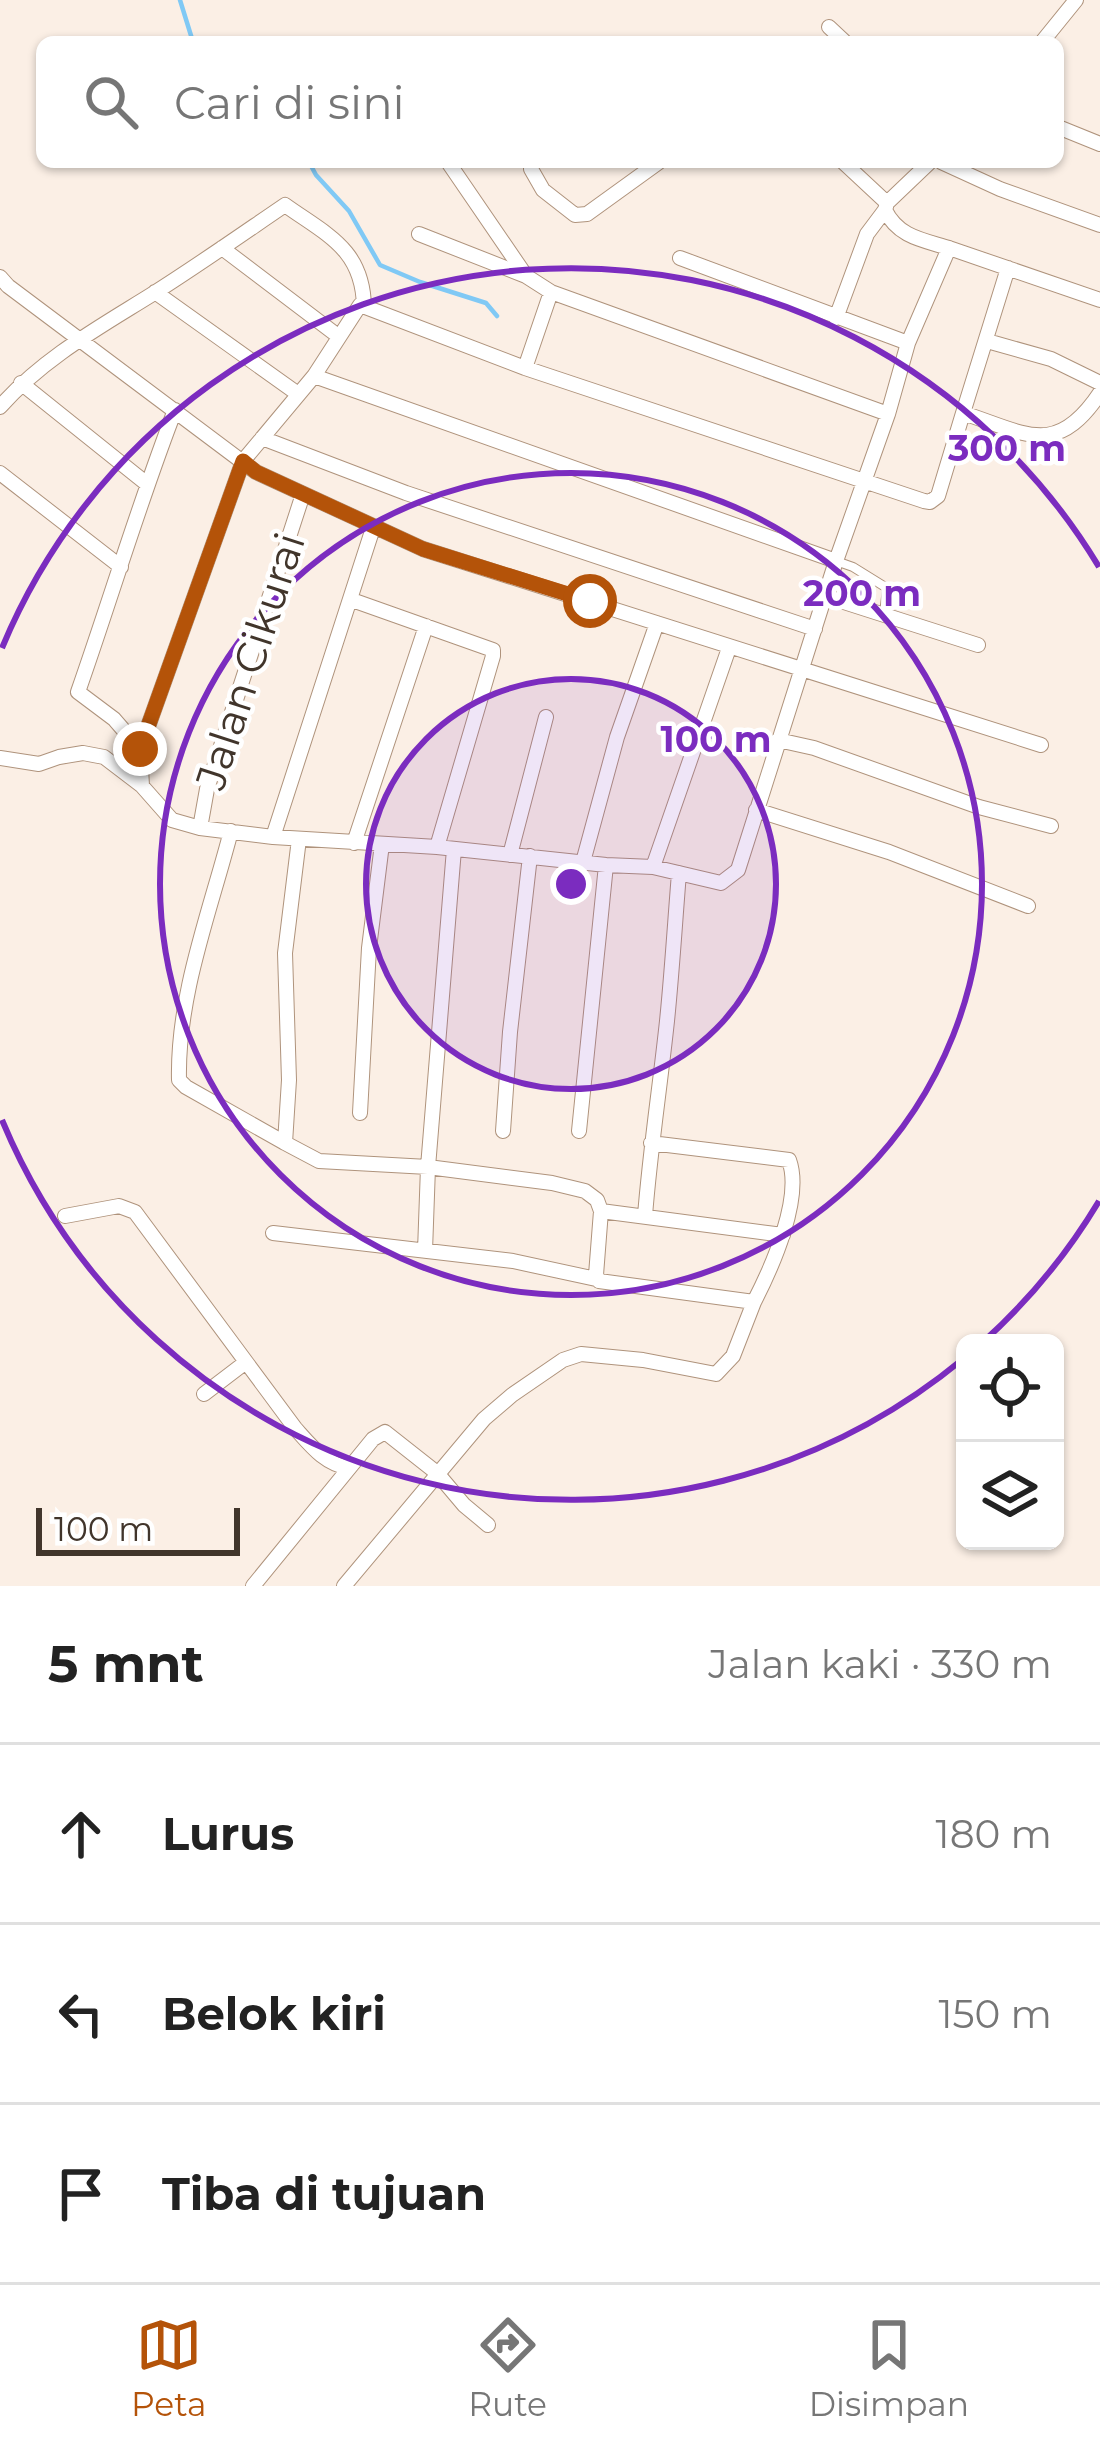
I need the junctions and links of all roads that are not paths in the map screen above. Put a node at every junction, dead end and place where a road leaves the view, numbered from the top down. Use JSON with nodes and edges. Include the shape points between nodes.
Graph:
{"nodes":[{"id":1,"x":1076,"y":0,"type":"edge"},
{"id":2,"x":829,"y":27,"type":"dead end"},
{"id":3,"x":839,"y":36,"type":"edge"},
{"id":4,"x":1047,"y":36,"type":"edge"},
{"id":5,"x":1064,"y":129,"type":"edge"},
{"id":6,"x":1100,"y":144,"type":"edge"},
{"id":7,"x":452,"y":168,"type":"edge"},
{"id":8,"x":651,"y":168,"type":"edge"},
{"id":9,"x":849,"y":168,"type":"edge"},
{"id":10,"x":924,"y":168,"type":"edge"},
{"id":11,"x":954,"y":168,"type":"edge"},
{"id":12,"x":531,"y":169,"type":"dead end"},
{"id":13,"x":886,"y":207,"type":"junction"},
{"id":14,"x":1100,"y":225,"type":"edge"},
{"id":15,"x":419,"y":234,"type":"dead end"},
{"id":16,"x":222,"y":248,"type":"junction"},
{"id":17,"x":949,"y":248,"type":"junction"},
{"id":18,"x":680,"y":258,"type":"dead end"},
{"id":19,"x":1008,"y":268,"type":"junction"},
{"id":20,"x":526,"y":276,"type":"junction"},
{"id":21,"x":0,"y":277,"type":"edge"},
{"id":22,"x":155,"y":292,"type":"junction"},
{"id":23,"x":551,"y":292,"type":"junction"},
{"id":24,"x":1100,"y":300,"type":"edge"},
{"id":25,"x":364,"y":307,"type":"junction"},
{"id":26,"x":836,"y":318,"type":"junction"},
{"id":27,"x":338,"y":336,"type":"junction"},
{"id":28,"x":80,"y":338,"type":"junction"},
{"id":29,"x":988,"y":341,"type":"junction"},
{"id":30,"x":908,"y":344,"type":"junction"},
{"id":31,"x":525,"y":368,"type":"junction"},
{"id":32,"x":314,"y":376,"type":"junction"},
{"id":33,"x":21,"y":383,"type":"junction"},
{"id":34,"x":1100,"y":383,"type":"edge"},
{"id":35,"x":1100,"y":393,"type":"edge"},
{"id":36,"x":298,"y":394,"type":"junction"},
{"id":37,"x":0,"y":407,"type":"edge"},
{"id":38,"x":175,"y":410,"type":"junction"},
{"id":39,"x":963,"y":412,"type":"junction"},
{"id":40,"x":888,"y":414,"type":"junction"},
{"id":41,"x":262,"y":438,"type":"junction"},
{"id":42,"x":243,"y":461,"type":"junction"},
{"id":43,"x":0,"y":473,"type":"edge"},
{"id":44,"x":864,"y":482,"type":"junction"},
{"id":45,"x":147,"y":484,"type":"junction"},
{"id":46,"x":303,"y":494,"type":"junction"},
{"id":47,"x":373,"y":528,"type":"junction"},
{"id":48,"x":836,"y":561,"type":"junction"},
{"id":49,"x":122,"y":567,"type":"junction"},
{"id":50,"x":887,"y":589,"type":"junction"},
{"id":51,"x":826,"y":596,"type":"junction"},
{"id":52,"x":903,"y":598,"type":"dead end"},
{"id":53,"x":352,"y":600,"type":"junction"},
{"id":54,"x":884,"y":613,"type":"junction"},
{"id":55,"x":657,"y":623,"type":"junction"},
{"id":56,"x":426,"y":626,"type":"junction"},
{"id":57,"x":815,"y":629,"type":"junction"},
{"id":58,"x":978,"y":645,"type":"dead end"},
{"id":59,"x":729,"y":648,"type":"junction"},
{"id":60,"x":801,"y":670,"type":"junction"},
{"id":61,"x":546,"y":717,"type":"dead end"},
{"id":62,"x":778,"y":740,"type":"junction"},
{"id":63,"x":1041,"y":746,"type":"dead end"},
{"id":64,"x":140,"y":749,"type":"junction"},
{"id":65,"x":0,"y":758,"type":"edge"},
{"id":66,"x":142,"y":786,"type":"junction"},
{"id":67,"x":756,"y":811,"type":"junction"},
{"id":68,"x":1051,"y":826,"type":"dead end"},
{"id":69,"x":200,"y":828,"type":"junction"},
{"id":70,"x":231,"y":831,"type":"junction"},
{"id":71,"x":273,"y":837,"type":"junction"},
{"id":72,"x":299,"y":839,"type":"junction"},
{"id":73,"x":354,"y":843,"type":"junction"},
{"id":74,"x":382,"y":844,"type":"junction"},
{"id":75,"x":437,"y":847,"type":"junction"},
{"id":76,"x":454,"y":849,"type":"junction"},
{"id":77,"x":510,"y":855,"type":"junction"},
{"id":78,"x":530,"y":856,"type":"junction"},
{"id":79,"x":584,"y":862,"type":"junction"},
{"id":80,"x":606,"y":865,"type":"junction"},
{"id":81,"x":653,"y":867,"type":"junction"},
{"id":82,"x":679,"y":873,"type":"junction"},
{"id":83,"x":1028,"y":906,"type":"dead end"},
{"id":84,"x":360,"y":1113,"type":"dead end"},
{"id":85,"x":503,"y":1131,"type":"dead end"},
{"id":86,"x":579,"y":1131,"type":"dead end"},
{"id":87,"x":285,"y":1143,"type":"junction"},
{"id":88,"x":650,"y":1143,"type":"junction"},
{"id":89,"x":428,"y":1167,"type":"junction"},
{"id":90,"x":601,"y":1211,"type":"junction"},
{"id":91,"x":64,"y":1216,"type":"dead end"},
{"id":92,"x":645,"y":1216,"type":"junction"},
{"id":93,"x":273,"y":1233,"type":"dead end"},
{"id":94,"x":784,"y":1235,"type":"junction"},
{"id":95,"x":424,"y":1251,"type":"junction"},
{"id":96,"x":596,"y":1279,"type":"junction"},
{"id":97,"x":754,"y":1302,"type":"junction"},
{"id":98,"x":246,"y":1362,"type":"junction"},
{"id":99,"x":204,"y":1394,"type":"dead end"},
{"id":100,"x":349,"y":1468,"type":"junction"},
{"id":101,"x":437,"y":1472,"type":"junction"},
{"id":102,"x":488,"y":1525,"type":"dead end"},
{"id":103,"x":253,"y":1586,"type":"edge"},
{"id":104,"x":344,"y":1586,"type":"edge"}],
"edges":[{"from":1,"to":4,"type":"street"},
{"from":2,"to":3,"type":"street"},
{"from":5,"to":6,"type":"street"},
{"from":7,"to":20,"type":"street"},
{"from":8,"to":12,"type":"street","via":[[575,215]]},
{"from":9,"to":13,"type":"street"},
{"from":10,"to":13,"type":"street"},
{"from":11,"to":14,"type":"street"},
{"from":13,"to":17,"type":"street","via":[[904,234]]},
{"from":13,"to":26,"type":"street","via":[[867,234]]},
{"from":15,"to":20,"type":"street"},
{"from":16,"to":22,"type":"street"},
{"from":16,"to":25,"type":"street","via":[[285,205],[349,253]]},
{"from":16,"to":27,"type":"street"},
{"from":17,"to":19,"type":"street"},
{"from":17,"to":30,"type":"street"},
{"from":18,"to":26,"type":"street"},
{"from":19,"to":24,"type":"street"},
{"from":19,"to":29,"type":"street"},
{"from":20,"to":23,"type":"street"},
{"from":21,"to":28,"type":"street"},
{"from":22,"to":28,"type":"street"},
{"from":22,"to":36,"type":"street"},
{"from":23,"to":31,"type":"street"},
{"from":23,"to":40,"type":"street"},
{"from":25,"to":27,"type":"street"},
{"from":25,"to":31,"type":"street"},
{"from":26,"to":30,"type":"street"},
{"from":27,"to":32,"type":"street"},
{"from":28,"to":33,"type":"street"},
{"from":28,"to":38,"type":"street"},
{"from":29,"to":34,"type":"street"},
{"from":29,"to":39,"type":"street"},
{"from":30,"to":40,"type":"street"},
{"from":31,"to":44,"type":"street"},
{"from":32,"to":36,"type":"street"},
{"from":32,"to":48,"type":"street"},
{"from":33,"to":37,"type":"street"},
{"from":33,"to":45,"type":"street"},
{"from":35,"to":39,"type":"street","via":[[1087,413],[1040,438]]},
{"from":36,"to":41,"type":"street"},
{"from":38,"to":42,"type":"street"},
{"from":38,"to":45,"type":"street"},
{"from":39,"to":44,"type":"street","via":[[930,502]]},
{"from":40,"to":44,"type":"street"},
{"from":41,"to":42,"type":"street"},
{"from":41,"to":57,"type":"street"},
{"from":42,"to":46,"type":"street"},
{"from":42,"to":64,"type":"street"},
{"from":43,"to":49,"type":"street"},
{"from":44,"to":48,"type":"street"},
{"from":45,"to":49,"type":"street"},
{"from":46,"to":47,"type":"street"},
{"from":46,"to":69,"type":"street","name":"Jalan Cikurai"},
{"from":47,"to":53,"type":"street"},
{"from":47,"to":55,"type":"street"},
{"from":48,"to":50,"type":"lane"},
{"from":48,"to":51,"type":"street"},
{"from":49,"to":64,"type":"street","via":[[78,692]]},
{"from":50,"to":52,"type":"lane"},
{"from":50,"to":54,"type":"lane"},
{"from":51,"to":54,"type":"street"},
{"from":51,"to":57,"type":"street"},
{"from":53,"to":56,"type":"street"},
{"from":53,"to":71,"type":"street"},
{"from":54,"to":58,"type":"street"},
{"from":55,"to":59,"type":"street"},
{"from":55,"to":79,"type":"street"},
{"from":56,"to":73,"type":"street"},
{"from":56,"to":75,"type":"street","via":[[494,656]]},
{"from":57,"to":60,"type":"street"},
{"from":59,"to":60,"type":"street"},
{"from":59,"to":81,"type":"street"},
{"from":60,"to":62,"type":"street"},
{"from":60,"to":63,"type":"street"},
{"from":61,"to":77,"type":"street"},
{"from":62,"to":67,"type":"street"},
{"from":62,"to":68,"type":"street"},
{"from":64,"to":66,"type":"street"},
{"from":65,"to":66,"type":"street","via":[[39,764],[83,753]]},
{"from":66,"to":69,"type":"street","via":[[172,820]]},
{"from":67,"to":82,"type":"street","via":[[738,870],[721,883]]},
{"from":67,"to":83,"type":"street"},
{"from":69,"to":70,"type":"street"},
{"from":70,"to":71,"type":"street"},
{"from":70,"to":87,"type":"street","via":[[186,1000],[179,1080]]},
{"from":71,"to":72,"type":"street"},
{"from":72,"to":73,"type":"street"},
{"from":72,"to":87,"type":"street","via":[[285,953]]},
{"from":73,"to":74,"type":"street"},
{"from":74,"to":75,"type":"street"},
{"from":74,"to":84,"type":"street"},
{"from":75,"to":76,"type":"street"},
{"from":76,"to":77,"type":"street"},
{"from":76,"to":89,"type":"street"},
{"from":77,"to":78,"type":"street"},
{"from":78,"to":79,"type":"street"},
{"from":78,"to":85,"type":"street"},
{"from":79,"to":80,"type":"street"},
{"from":80,"to":81,"type":"street"},
{"from":80,"to":86,"type":"street"},
{"from":81,"to":82,"type":"street"},
{"from":82,"to":88,"type":"street"},
{"from":87,"to":89,"type":"street","via":[[319,1161]]},
{"from":88,"to":92,"type":"street"},
{"from":88,"to":94,"type":"street","via":[[789,1160]]},
{"from":89,"to":90,"type":"street","via":[[585,1191]]},
{"from":89,"to":95,"type":"street"},
{"from":90,"to":92,"type":"street"},
{"from":90,"to":96,"type":"street"},
{"from":91,"to":98,"type":"street","via":[[119,1206],[135,1212]]},
{"from":92,"to":94,"type":"street"},
{"from":93,"to":95,"type":"street"},
{"from":94,"to":97,"type":"street"},
{"from":95,"to":96,"type":"street"},
{"from":96,"to":97,"type":"street"},
{"from":97,"to":101,"type":"street","via":[[733,1356],[716,1374],[572,1356],[484,1419]]},
{"from":98,"to":99,"type":"street"},
{"from":98,"to":100,"type":"street","via":[[320,1456]]},
{"from":100,"to":101,"type":"street","via":[[385,1432]]},
{"from":100,"to":103,"type":"street"},
{"from":101,"to":102,"type":"street"},
{"from":101,"to":104,"type":"street"}]}
